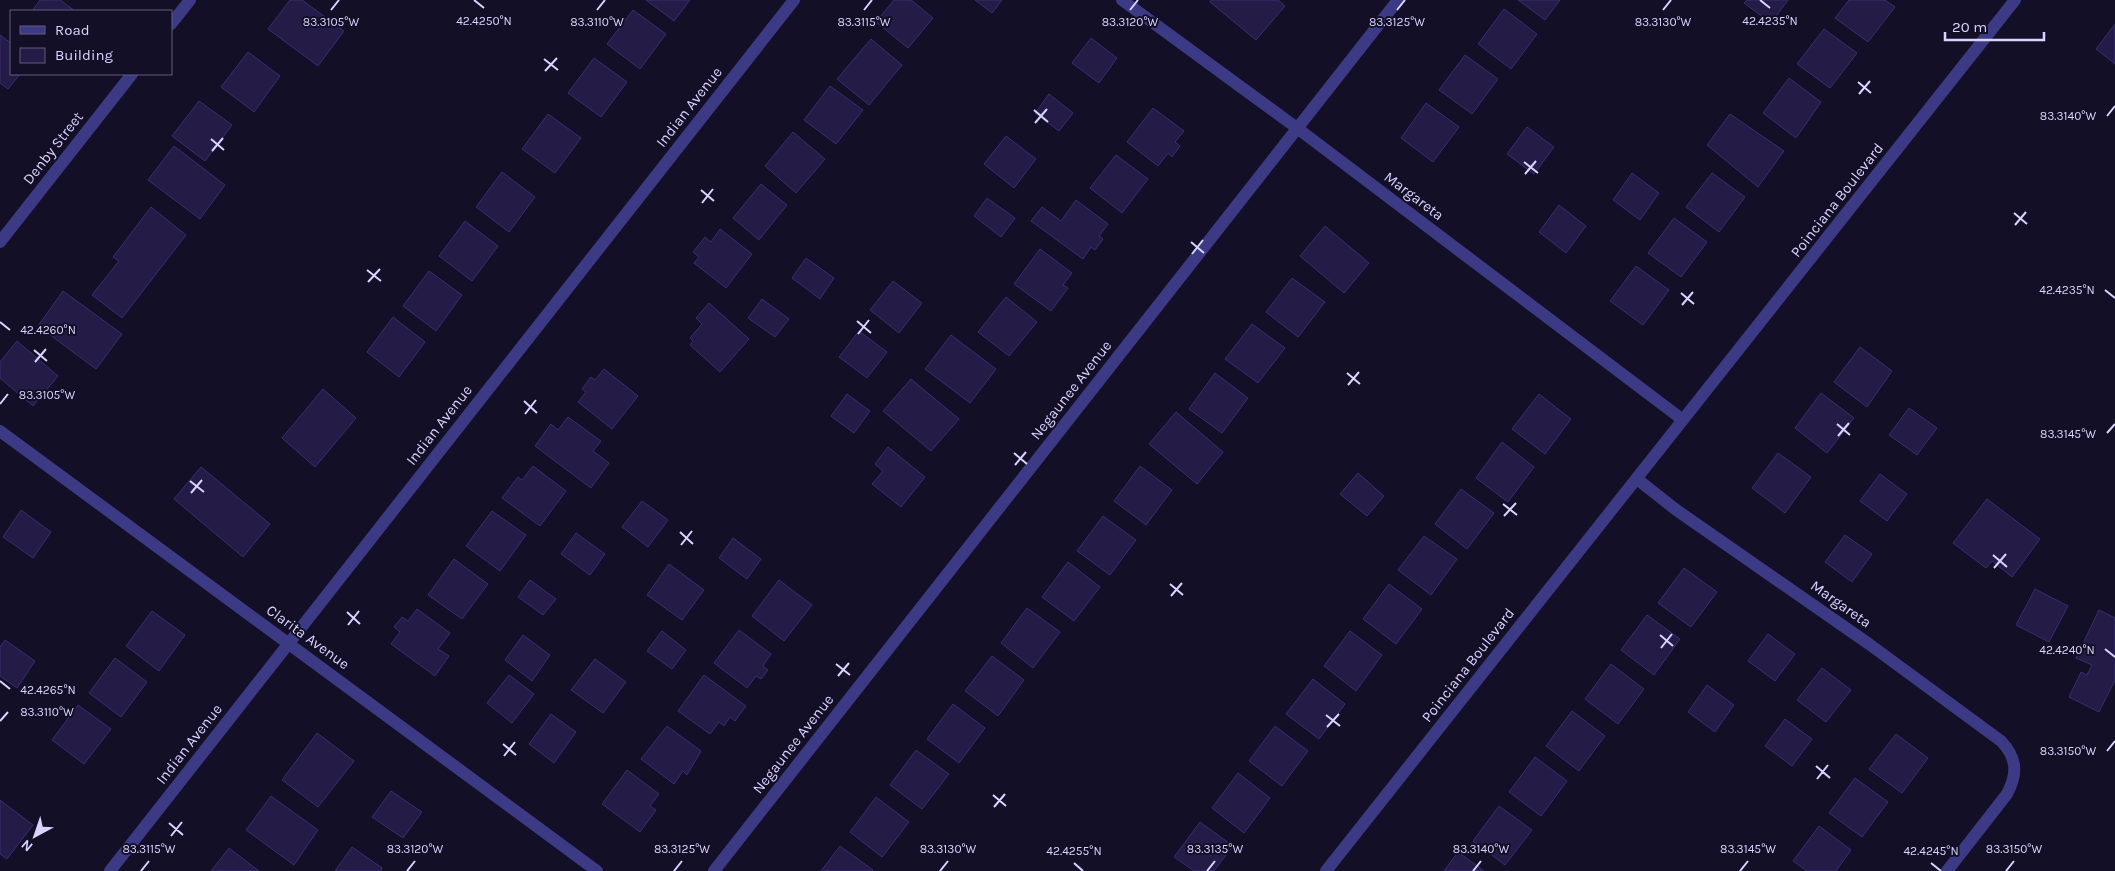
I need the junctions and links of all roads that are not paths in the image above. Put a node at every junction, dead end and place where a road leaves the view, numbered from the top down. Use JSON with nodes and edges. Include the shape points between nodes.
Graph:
{"nodes":[{"id":1,"x":190,"y":0,"type":"edge"},
{"id":2,"x":794,"y":0,"type":"edge"},
{"id":3,"x":1122,"y":0,"type":"edge"},
{"id":4,"x":1398,"y":0,"type":"edge"},
{"id":5,"x":2015,"y":0,"type":"edge"},
{"id":6,"x":172,"y":23,"type":"edge"},
{"id":7,"x":131,"y":75,"type":"edge"},
{"id":8,"x":1297,"y":128,"type":"junction"},
{"id":9,"x":0,"y":242,"type":"edge"},
{"id":10,"x":1684,"y":420,"type":"junction"},
{"id":11,"x":0,"y":430,"type":"edge"},
{"id":12,"x":1636,"y":479,"type":"junction"},
{"id":13,"x":289,"y":643,"type":"junction"},
{"id":14,"x":110,"y":871,"type":"edge"},
{"id":15,"x":597,"y":871,"type":"edge"},
{"id":16,"x":714,"y":871,"type":"edge"},
{"id":17,"x":1326,"y":871,"type":"edge"},
{"id":18,"x":1947,"y":871,"type":"edge"}],
"edges":[{"from":1,"to":6,"type":"street"},
{"from":2,"to":13,"type":"street","name":"Indian Avenue"},
{"from":3,"to":8,"type":"street","name":"Margareta"},
{"from":4,"to":8,"type":"street","name":"Negaunee Avenue"},
{"from":5,"to":10,"type":"street","name":"Poinciana Boulevard"},
{"from":7,"to":9,"type":"street","name":"Denby Street"},
{"from":8,"to":10,"type":"street","name":"Margareta"},
{"from":8,"to":16,"type":"street","name":"Negaunee Avenue"},
{"from":10,"to":12,"type":"street","name":"Poinciana Boulevard"},
{"from":11,"to":13,"type":"street","name":"Clarita Avenue"},
{"from":12,"to":17,"type":"street","name":"Poinciana Boulevard"},
{"from":12,"to":18,"type":"street","name":"Margareta","via":[[1869,644],[2001,741],[2011,752],[2016,765],[2014,782]]},
{"from":13,"to":14,"type":"street","name":"Indian Avenue"},
{"from":13,"to":15,"type":"street","name":"Clarita Avenue"}]}
